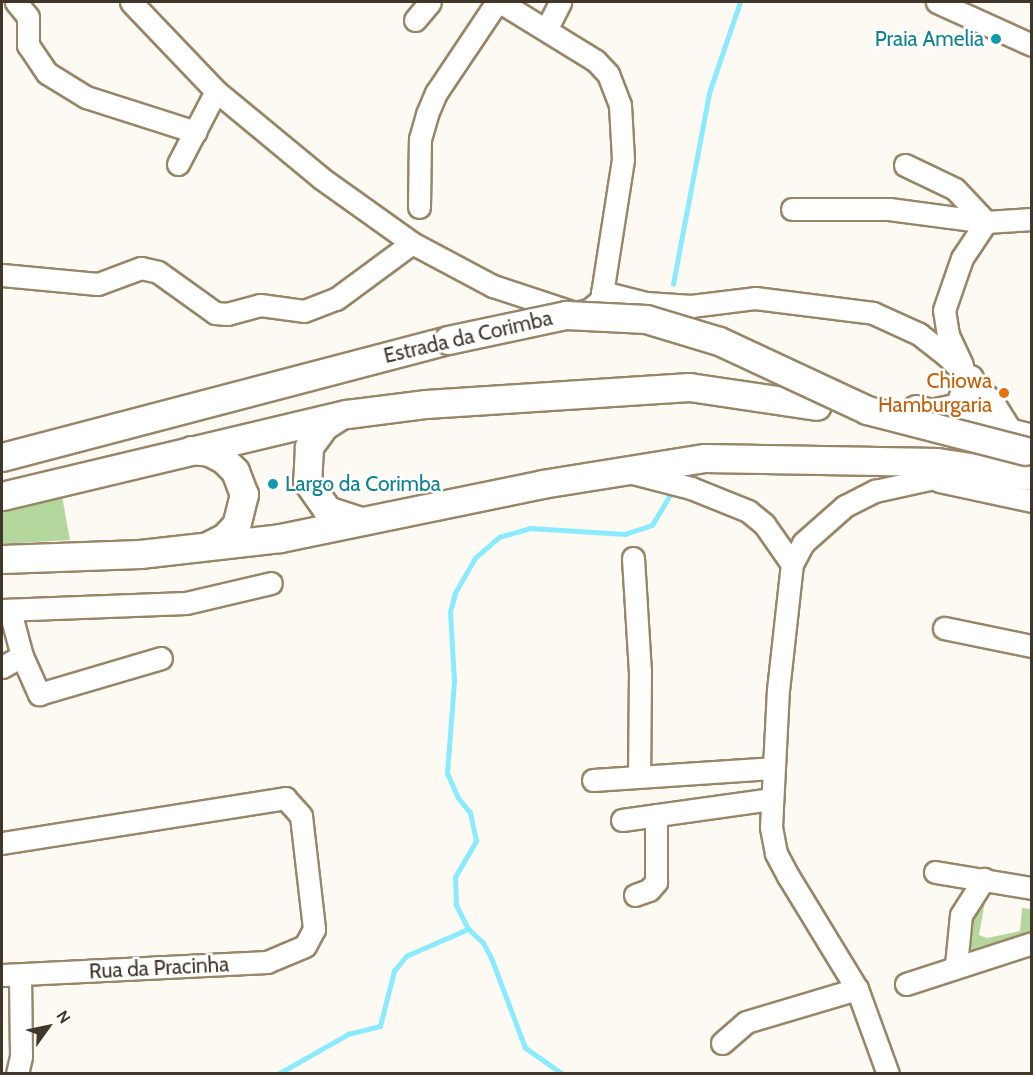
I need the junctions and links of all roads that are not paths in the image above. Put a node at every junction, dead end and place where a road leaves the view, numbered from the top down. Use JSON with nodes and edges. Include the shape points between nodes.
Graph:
{"nodes":[{"id":1,"x":16,"y":2,"type":"edge"},
{"id":2,"x":131,"y":2,"type":"edge"},
{"id":3,"x":430,"y":2,"type":"edge"},
{"id":4,"x":498,"y":2,"type":"edge"},
{"id":5,"x":560,"y":2,"type":"edge"},
{"id":6,"x":938,"y":2,"type":"edge"},
{"id":7,"x":415,"y":20,"type":"dead end"},
{"id":8,"x":547,"y":28,"type":"junction"},
{"id":9,"x":1032,"y":45,"type":"edge"},
{"id":10,"x":216,"y":91,"type":"junction"},
{"id":11,"x":196,"y":132,"type":"junction"},
{"id":12,"x":178,"y":164,"type":"dead end"},
{"id":13,"x":905,"y":165,"type":"dead end"},
{"id":14,"x":419,"y":207,"type":"dead end"},
{"id":15,"x":792,"y":209,"type":"dead end"},
{"id":16,"x":1032,"y":219,"type":"edge"},
{"id":17,"x":986,"y":222,"type":"junction"},
{"id":18,"x":412,"y":243,"type":"junction"},
{"id":19,"x":2,"y":275,"type":"edge"},
{"id":20,"x":602,"y":292,"type":"junction"},
{"id":21,"x":969,"y":379,"type":"junction"},
{"id":22,"x":866,"y":403,"type":"dead end"},
{"id":23,"x":817,"y":406,"type":"dead end"},
{"id":24,"x":931,"y":413,"type":"junction"},
{"id":25,"x":347,"y":414,"type":"junction"},
{"id":26,"x":1026,"y":450,"type":"edge"},
{"id":27,"x":184,"y":451,"type":"junction"},
{"id":28,"x":2,"y":457,"type":"edge"},
{"id":29,"x":811,"y":457,"type":"junction"},
{"id":30,"x":986,"y":468,"type":"junction"},
{"id":31,"x":623,"y":471,"type":"junction"},
{"id":32,"x":922,"y":478,"type":"junction"},
{"id":33,"x":2,"y":496,"type":"edge"},
{"id":34,"x":1032,"y":501,"type":"edge"},
{"id":35,"x":368,"y":520,"type":"junction"},
{"id":36,"x":203,"y":547,"type":"junction"},
{"id":37,"x":633,"y":558,"type":"dead end"},
{"id":38,"x":2,"y":559,"type":"edge"},
{"id":39,"x":792,"y":564,"type":"junction"},
{"id":40,"x":271,"y":583,"type":"dead end"},
{"id":41,"x":6,"y":610,"type":"edge"},
{"id":42,"x":944,"y":628,"type":"dead end"},
{"id":43,"x":1032,"y":646,"type":"edge"},
{"id":44,"x":22,"y":656,"type":"junction"},
{"id":45,"x":161,"y":658,"type":"dead end"},
{"id":46,"x":2,"y":667,"type":"edge"},
{"id":47,"x":772,"y":768,"type":"junction"},
{"id":48,"x":639,"y":776,"type":"junction"},
{"id":49,"x":593,"y":780,"type":"dead end"},
{"id":50,"x":771,"y":799,"type":"junction"},
{"id":51,"x":656,"y":815,"type":"junction"},
{"id":52,"x":621,"y":820,"type":"dead end"},
{"id":53,"x":2,"y":843,"type":"edge"},
{"id":54,"x":935,"y":872,"type":"dead end"},
{"id":55,"x":984,"y":879,"type":"junction"},
{"id":56,"x":1032,"y":888,"type":"edge"},
{"id":57,"x":635,"y":895,"type":"dead end"},
{"id":58,"x":1032,"y":943,"type":"edge"},
{"id":59,"x":956,"y":965,"type":"junction"},
{"id":60,"x":11,"y":975,"type":"edge"},
{"id":61,"x":906,"y":984,"type":"dead end"},
{"id":62,"x":857,"y":988,"type":"junction"},
{"id":63,"x":722,"y":1043,"type":"dead end"},
{"id":64,"x":17,"y":1074,"type":"edge"},
{"id":65,"x":888,"y":1074,"type":"edge"}],
"edges":[{"from":1,"to":11,"type":"street","via":[[28,17],[28,45],[47,73],[86,97]]},
{"from":2,"to":10,"type":"street"},
{"from":3,"to":7,"type":"street"},
{"from":4,"to":8,"type":"street"},
{"from":4,"to":14,"type":"street","via":[[436,93],[427,114],[420,139]]},
{"from":5,"to":8,"type":"street"},
{"from":6,"to":9,"type":"street"},
{"from":8,"to":20,"type":"street","via":[[602,68],[620,105],[623,159]]},
{"from":10,"to":11,"type":"street"},
{"from":10,"to":18,"type":"street","via":[[321,178]]},
{"from":11,"to":12,"type":"street"},
{"from":13,"to":17,"type":"street","via":[[955,189]]},
{"from":15,"to":17,"type":"street","via":[[889,209]]},
{"from":16,"to":17,"type":"street"},
{"from":17,"to":21,"type":"street","via":[[962,258],[944,310],[948,335]]},
{"from":18,"to":19,"type":"street","via":[[336,299],[304,311],[260,305],[227,314],[215,313],[158,272],[141,268],[98,284]]},
{"from":18,"to":20,"type":"street","via":[[493,286],[575,314],[596,306]]},
{"from":20,"to":21,"type":"street","via":[[646,303],[691,306],[755,298],[873,313],[919,334]]},
{"from":21,"to":24,"type":"main road","via":[[959,407]]},
{"from":21,"to":26,"type":"street","via":[[993,402]]},
{"from":22,"to":24,"type":"main road","via":[[900,405]]},
{"from":23,"to":25,"type":"main road","via":[[689,387],[426,404]]},
{"from":24,"to":26,"type":"main road"},
{"from":25,"to":27,"type":"main road"},
{"from":25,"to":35,"type":"main road","via":[[331,421],[313,439],[306,455],[307,478],[315,497],[327,510],[343,518]]},
{"from":26,"to":28,"type":"main road","name":"Estrada da Corimba","bridge":true,"via":[[867,410],[719,341],[646,319],[566,315],[448,340]]},
{"from":26,"to":30,"type":"main road"},
{"from":27,"to":33,"type":"main road"},
{"from":27,"to":36,"type":"main road","via":[[209,452],[223,459],[235,471],[243,489],[242,510],[236,525],[225,537]]},
{"from":29,"to":30,"type":"main road"},
{"from":29,"to":31,"type":"main road","via":[[705,458]]},
{"from":29,"to":32,"type":"street"},
{"from":30,"to":32,"type":"street"},
{"from":31,"to":35,"type":"main road"},
{"from":31,"to":39,"type":"street","via":[[691,488],[748,511],[764,524]]},
{"from":32,"to":34,"type":"street"},
{"from":32,"to":39,"type":"street","via":[[875,491],[845,506],[803,543]]},
{"from":35,"to":36,"type":"main road","via":[[280,538]]},
{"from":36,"to":38,"type":"main road","via":[[76,558]]},
{"from":37,"to":48,"type":"street","via":[[640,671]]},
{"from":39,"to":47,"type":"street"},
{"from":40,"to":41,"type":"street","via":[[186,603]]},
{"from":41,"to":44,"type":"street"},
{"from":42,"to":43,"type":"street"},
{"from":44,"to":45,"type":"street","via":[[34,690],[46,694]]},
{"from":44,"to":46,"type":"street"},
{"from":47,"to":48,"type":"street"},
{"from":47,"to":50,"type":"street"},
{"from":48,"to":49,"type":"street"},
{"from":50,"to":51,"type":"street"},
{"from":50,"to":62,"type":"street","via":[[776,853]]},
{"from":51,"to":52,"type":"street"},
{"from":51,"to":57,"type":"street","via":[[656,882],[649,890]]},
{"from":53,"to":60,"type":"street","name":"Rua da Pracinha","via":[[285,798],[301,816],[314,928],[311,940],[267,962]]},
{"from":54,"to":55,"type":"street"},
{"from":55,"to":56,"type":"street"},
{"from":55,"to":59,"type":"street","via":[[961,915]]},
{"from":58,"to":59,"type":"street"},
{"from":59,"to":61,"type":"street"},
{"from":60,"to":64,"type":"street","via":[[21,1056]]},
{"from":62,"to":63,"type":"street","via":[[746,1022]]},
{"from":62,"to":65,"type":"street"}]}
